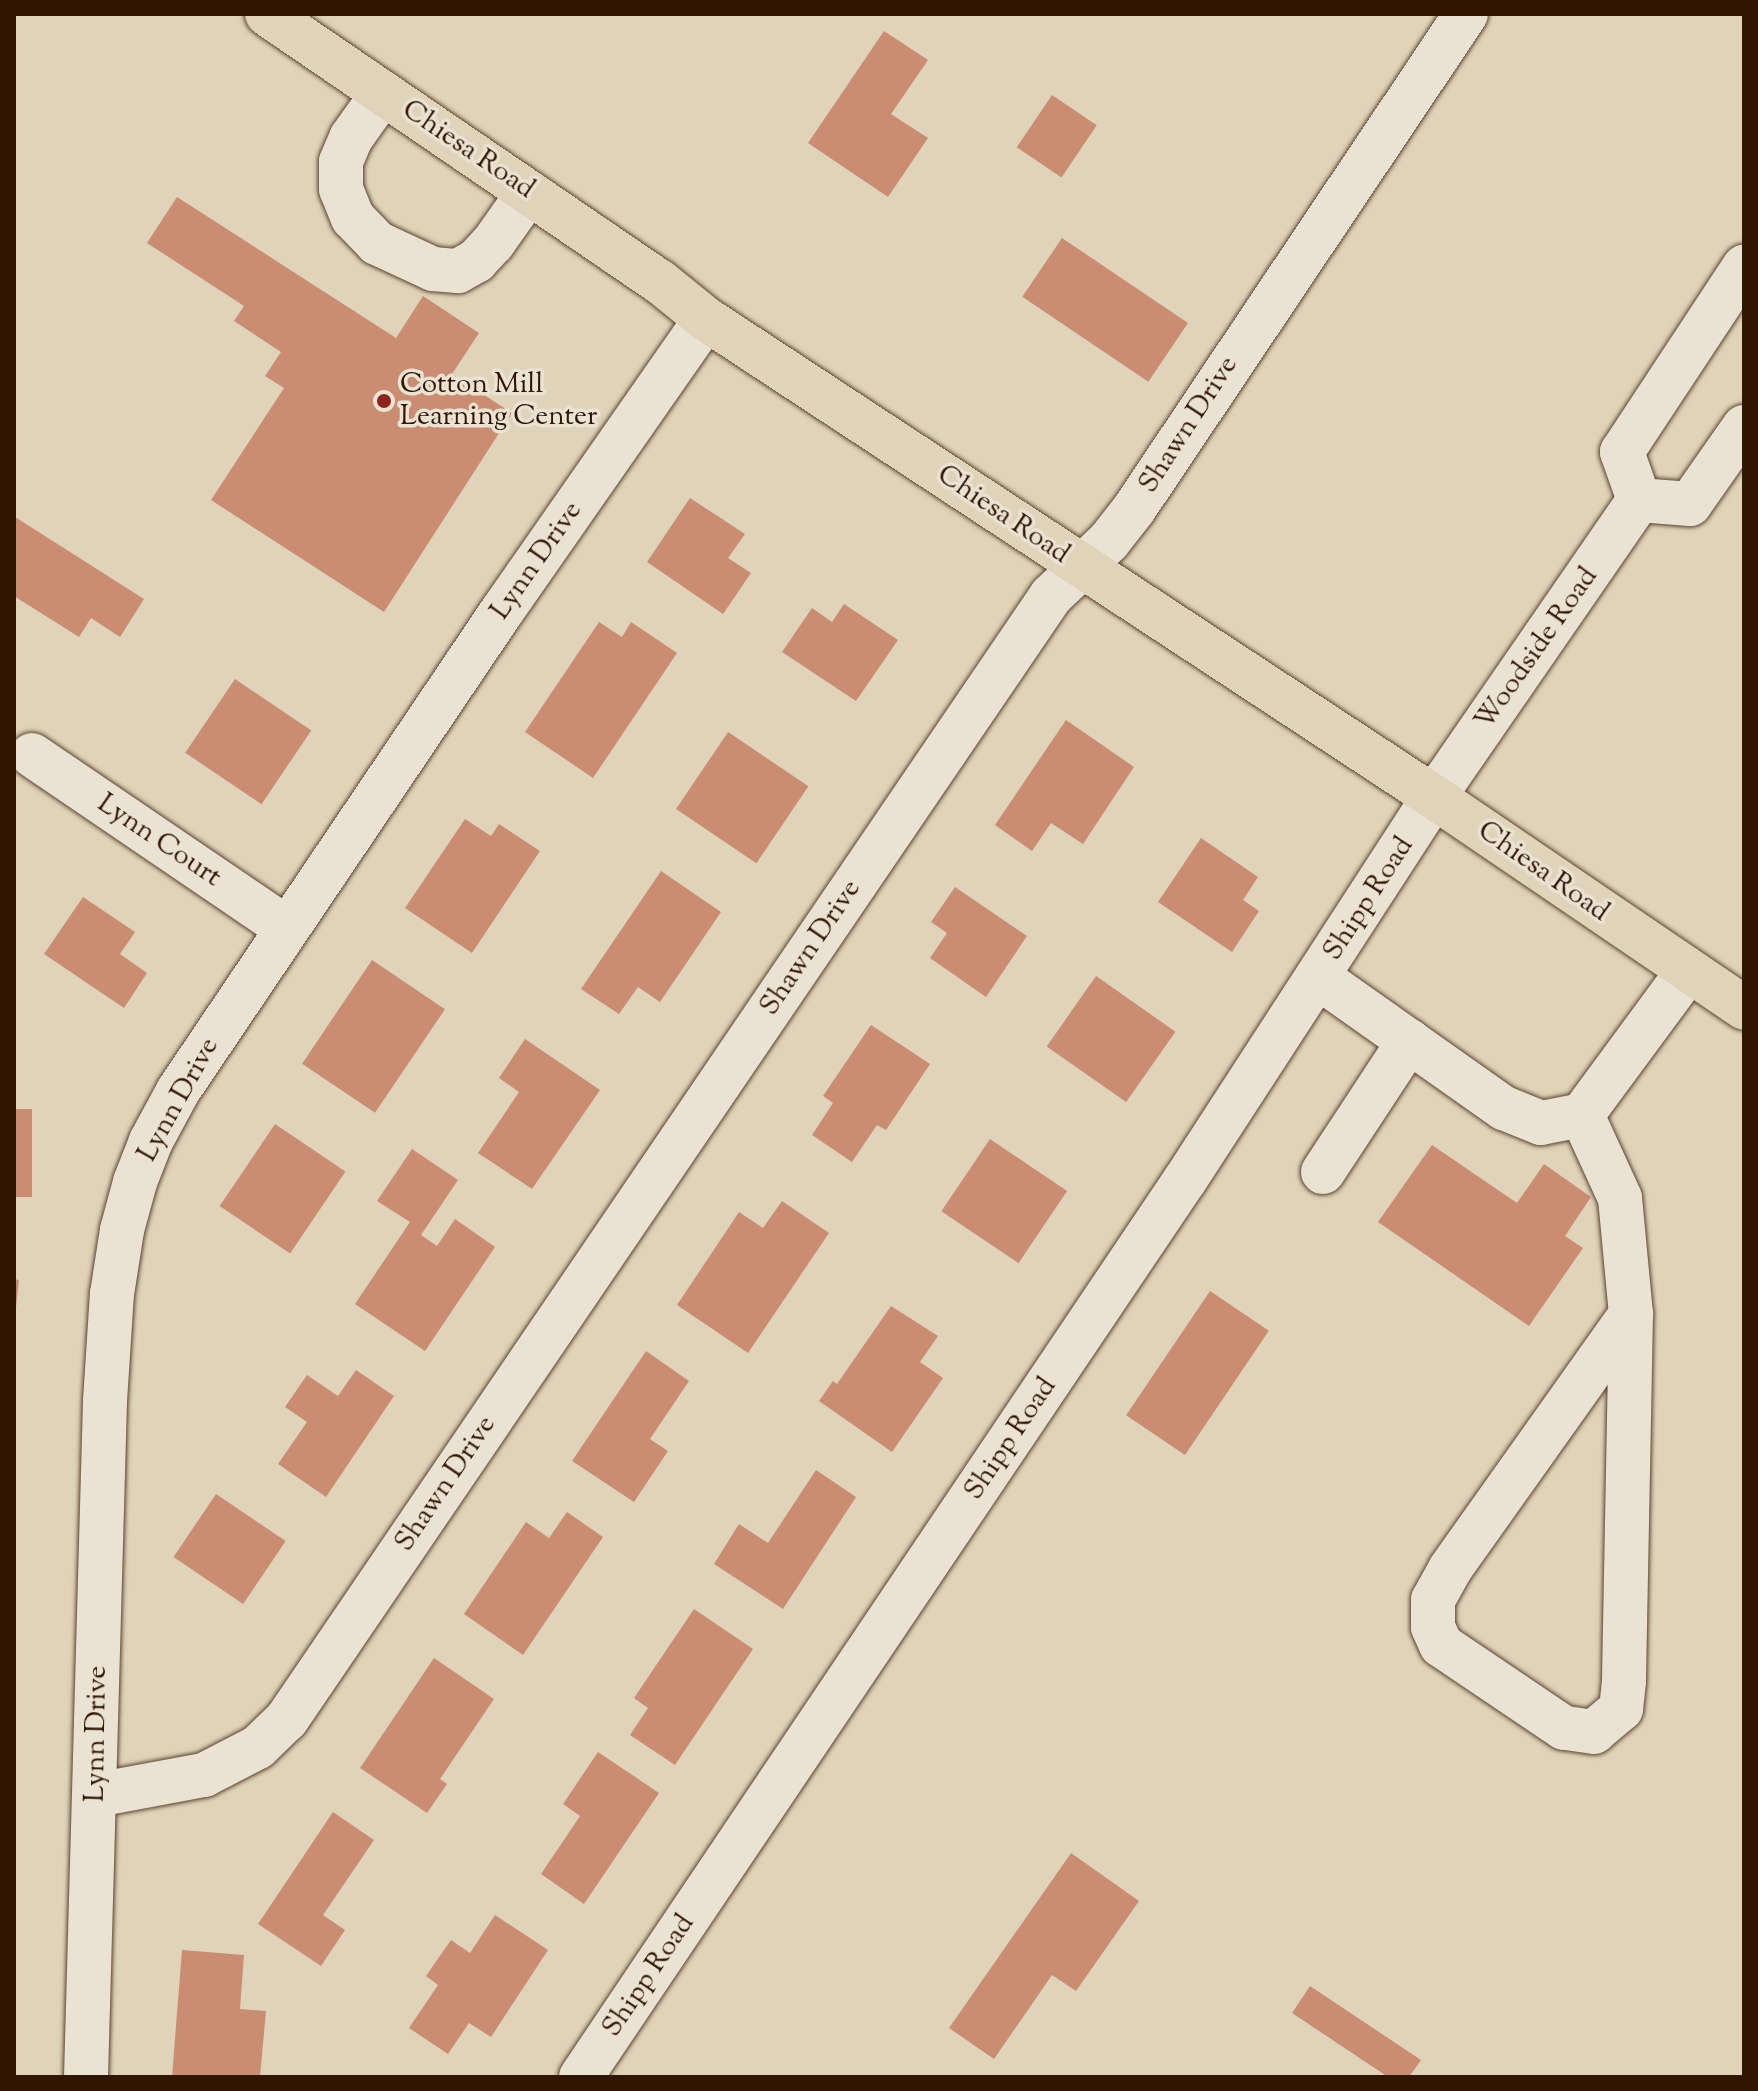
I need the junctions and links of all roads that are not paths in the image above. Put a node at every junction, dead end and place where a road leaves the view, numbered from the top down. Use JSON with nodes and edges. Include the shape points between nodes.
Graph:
{"nodes":[{"id":1,"x":267,"y":14,"type":"edge"},
{"id":2,"x":1466,"y":14,"type":"edge"},
{"id":3,"x":383,"y":93,"type":"junction"},
{"id":4,"x":529,"y":192,"type":"junction"},
{"id":5,"x":1744,"y":267,"type":"edge"},
{"id":6,"x":706,"y":319,"type":"junction"},
{"id":7,"x":1744,"y":427,"type":"edge"},
{"id":8,"x":1639,"y":500,"type":"junction"},
{"id":9,"x":1080,"y":566,"type":"junction"},
{"id":10,"x":32,"y":755,"type":"dead end"},
{"id":11,"x":1434,"y":797,"type":"junction"},
{"id":12,"x":287,"y":928,"type":"junction"},
{"id":13,"x":1688,"y":971,"type":"junction"},
{"id":14,"x":1318,"y":977,"type":"junction"},
{"id":15,"x":1744,"y":1008,"type":"edge"},
{"id":16,"x":1409,"y":1041,"type":"junction"},
{"id":17,"x":1582,"y":1115,"type":"junction"},
{"id":18,"x":1323,"y":1172,"type":"dead end"},
{"id":19,"x":1631,"y":1314,"type":"junction"},
{"id":20,"x":96,"y":1795,"type":"junction"},
{"id":21,"x":86,"y":2077,"type":"edge"},
{"id":22,"x":581,"y":2077,"type":"edge"}],
"edges":[{"from":1,"to":3,"type":"main road","name":"Chiesa Road"},
{"from":2,"to":9,"type":"street","name":"Shawn Drive","via":[[1134,509]]},
{"from":3,"to":4,"type":"main road","name":"Chiesa Road"},
{"from":3,"to":4,"type":"street","via":[[341,162],[341,189],[353,218],[377,243],[433,269],[458,271],[493,243]]},
{"from":4,"to":6,"type":"main road","name":"Chiesa Road"},
{"from":5,"to":8,"type":"street","via":[[1622,452]]},
{"from":6,"to":9,"type":"main road","name":"Chiesa Road"},
{"from":6,"to":12,"type":"street","name":"Lynn Drive"},
{"from":7,"to":8,"type":"street","via":[[1690,504]]},
{"from":8,"to":11,"type":"street","name":"Woodside Road"},
{"from":9,"to":11,"type":"main road","name":"Chiesa Road"},
{"from":9,"to":20,"type":"street","name":"Shawn Drive","via":[[1051,596],[287,1719],[258,1747],[204,1775]]},
{"from":10,"to":12,"type":"street","name":"Lynn Court"},
{"from":11,"to":13,"type":"main road","name":"Chiesa Road"},
{"from":11,"to":14,"type":"street","name":"Shipp Road"},
{"from":12,"to":20,"type":"street","name":"Lynn Drive","via":[[178,1091],[151,1141],[122,1230],[105,1401]]},
{"from":13,"to":15,"type":"main road","name":"Chiesa Road"},
{"from":13,"to":17,"type":"street"},
{"from":14,"to":16,"type":"street"},
{"from":14,"to":22,"type":"street","name":"Shipp Road"},
{"from":16,"to":17,"type":"street","via":[[1504,1108],[1541,1123]]},
{"from":16,"to":18,"type":"street"},
{"from":17,"to":19,"type":"street","via":[[1620,1198]]},
{"from":19,"to":19,"type":"street","via":[[1623,1695],[1621,1709],[1594,1732],[1564,1728],[1441,1645],[1433,1627],[1433,1600]]},
{"from":20,"to":21,"type":"street","name":"Lynn Drive"}]}
